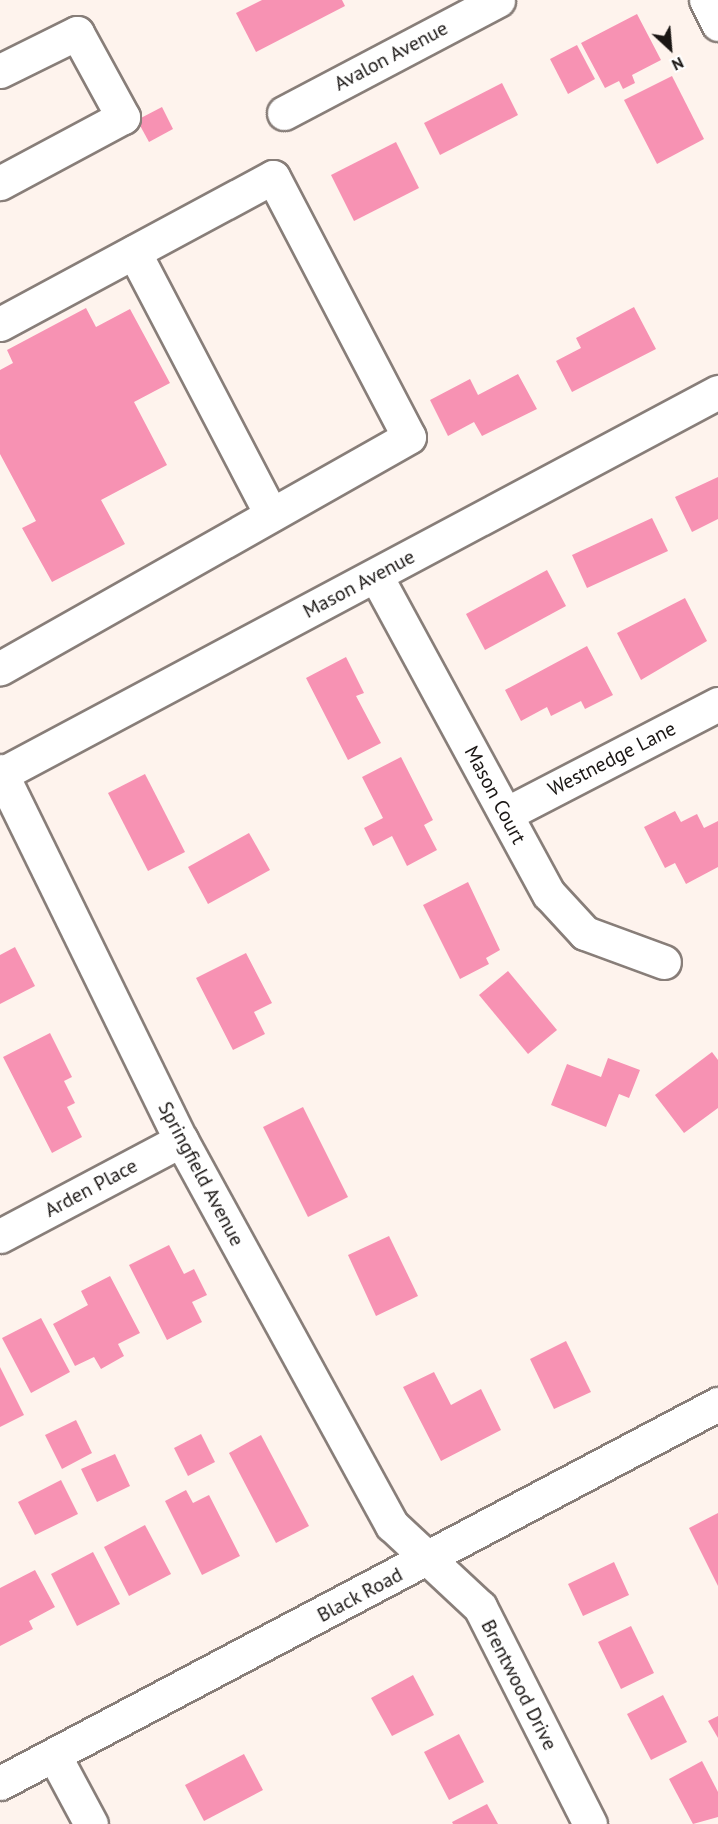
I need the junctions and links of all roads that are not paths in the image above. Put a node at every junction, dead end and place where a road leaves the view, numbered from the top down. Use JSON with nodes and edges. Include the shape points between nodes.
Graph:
{"nodes":[{"id":1,"x":498,"y":0,"type":"edge"},
{"id":2,"x":706,"y":0,"type":"edge"},
{"id":3,"x":718,"y":24,"type":"edge"},
{"id":4,"x":0,"y":71,"type":"edge"},
{"id":5,"x":284,"y":113,"type":"dead end"},
{"id":6,"x":0,"y":183,"type":"edge"},
{"id":7,"x":134,"y":252,"type":"junction"},
{"id":8,"x":0,"y":324,"type":"edge"},
{"id":9,"x":718,"y":392,"type":"edge"},
{"id":10,"x":271,"y":514,"type":"junction"},
{"id":11,"x":376,"y":576,"type":"junction"},
{"id":12,"x":0,"y":668,"type":"edge"},
{"id":13,"x":718,"y":704,"type":"edge"},
{"id":14,"x":1,"y":773,"type":"edge"},
{"id":15,"x":506,"y":814,"type":"junction"},
{"id":16,"x":664,"y":962,"type":"dead end"},
{"id":17,"x":181,"y":1140,"type":"junction"},
{"id":18,"x":0,"y":1236,"type":"edge"},
{"id":19,"x":718,"y":1404,"type":"edge"},
{"id":20,"x":431,"y":1558,"type":"junction"},
{"id":21,"x":54,"y":1755,"type":"junction"},
{"id":22,"x":0,"y":1783,"type":"edge"},
{"id":23,"x":91,"y":1824,"type":"edge"},
{"id":24,"x":590,"y":1824,"type":"edge"}],
"edges":[{"from":1,"to":5,"type":"street","name":"Avalon Avenue"},
{"from":2,"to":3,"type":"street"},
{"from":4,"to":6,"type":"street","via":[[77,33],[123,117]]},
{"from":7,"to":8,"type":"street"},
{"from":7,"to":10,"type":"street"},
{"from":7,"to":10,"type":"street","via":[[273,177],[409,437]]},
{"from":9,"to":11,"type":"street","name":"Mason Avenue"},
{"from":10,"to":12,"type":"street"},
{"from":11,"to":14,"type":"street","name":"Mason Avenue"},
{"from":11,"to":15,"type":"street","name":"Mason Court"},
{"from":13,"to":15,"type":"street","name":"Westnedge Lane"},
{"from":14,"to":17,"type":"street","name":"Springfield Avenue"},
{"from":15,"to":16,"type":"street","name":"Mason Court","via":[[549,894],[585,933]]},
{"from":17,"to":18,"type":"street","name":"Arden Place"},
{"from":17,"to":20,"type":"street","name":"Springfield Avenue","via":[[392,1525]]},
{"from":19,"to":20,"type":"street","name":"Black Road"},
{"from":20,"to":21,"type":"street","name":"Black Road"},
{"from":20,"to":24,"type":"street","name":"Brentwood Drive","via":[[480,1606]]},
{"from":21,"to":22,"type":"street","name":"Black Road"},
{"from":21,"to":23,"type":"street"}]}
